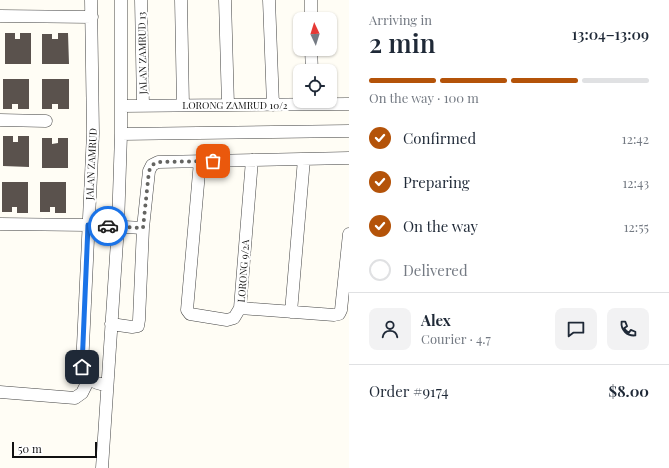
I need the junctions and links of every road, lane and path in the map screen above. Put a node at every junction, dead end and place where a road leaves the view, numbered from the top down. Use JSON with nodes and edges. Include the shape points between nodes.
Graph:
{"nodes":[{"id":1,"x":91,"y":0,"type":"edge"},
{"id":2,"x":120,"y":0,"type":"edge"},
{"id":3,"x":141,"y":0,"type":"edge"},
{"id":4,"x":181,"y":0,"type":"edge"},
{"id":5,"x":225,"y":0,"type":"edge"},
{"id":6,"x":269,"y":0,"type":"edge"},
{"id":7,"x":311,"y":0,"type":"edge"},
{"id":8,"x":311,"y":12,"type":"edge"},
{"id":9,"x":0,"y":16,"type":"edge"},
{"id":10,"x":92,"y":17,"type":"junction"},
{"id":11,"x":293,"y":104,"type":"edge"},
{"id":12,"x":337,"y":104,"type":"edge"},
{"id":13,"x":349,"y":104,"type":"edge"},
{"id":14,"x":183,"y":105,"type":"junction"},
{"id":15,"x":228,"y":105,"type":"junction"},
{"id":16,"x":273,"y":105,"type":"junction"},
{"id":17,"x":121,"y":106,"type":"junction"},
{"id":18,"x":143,"y":106,"type":"junction"},
{"id":19,"x":0,"y":120,"type":"edge"},
{"id":20,"x":46,"y":121,"type":"dead end"},
{"id":21,"x":349,"y":131,"type":"edge"},
{"id":22,"x":121,"y":134,"type":"junction"},
{"id":23,"x":349,"y":158,"type":"edge"},
{"id":24,"x":304,"y":159,"type":"junction"},
{"id":25,"x":252,"y":160,"type":"junction"},
{"id":26,"x":200,"y":161,"type":"junction"},
{"id":27,"x":0,"y":224,"type":"edge"},
{"id":28,"x":88,"y":225,"type":"junction"},
{"id":29,"x":118,"y":226,"type":"junction"},
{"id":30,"x":143,"y":228,"type":"junction"},
{"id":31,"x":349,"y":234,"type":"edge"},
{"id":32,"x":240,"y":308,"type":"junction"},
{"id":33,"x":291,"y":312,"type":"junction"},
{"id":34,"x":111,"y":324,"type":"junction"},
{"id":35,"x":89,"y":380,"type":"junction"},
{"id":36,"x":107,"y":385,"type":"junction"},
{"id":37,"x":0,"y":392,"type":"edge"},
{"id":38,"x":102,"y":468,"type":"edge"}],
"edges":[{"from":1,"to":10,"type":"street","name":"JALAN ZAMRUD"},
{"from":2,"to":17,"type":"street"},
{"from":3,"to":18,"type":"street","name":"JALAN ZAMRUD 13"},
{"from":4,"to":14,"type":"street"},
{"from":5,"to":15,"type":"street"},
{"from":6,"to":16,"type":"street"},
{"from":7,"to":8,"type":"street"},
{"from":9,"to":10,"type":"street"},
{"from":10,"to":28,"type":"street","name":"JALAN ZAMRUD","via":[[93,133]]},
{"from":11,"to":16,"type":"street","name":"LORONG ZAMRUD 10/2"},
{"from":12,"to":13,"type":"street","name":"LORONG ZAMRUD 10/2"},
{"from":14,"to":15,"type":"street","name":"LORONG ZAMRUD 10/2"},
{"from":14,"to":18,"type":"street","name":"LORONG ZAMRUD 10/2"},
{"from":15,"to":16,"type":"street","name":"LORONG ZAMRUD 10/2"},
{"from":17,"to":18,"type":"street","name":"LORONG ZAMRUD 10/2"},
{"from":17,"to":22,"type":"street"},
{"from":19,"to":20,"type":"street"},
{"from":21,"to":22,"type":"street"},
{"from":22,"to":29,"type":"street"},
{"from":23,"to":24,"type":"street"},
{"from":24,"to":25,"type":"street"},
{"from":24,"to":33,"type":"street"},
{"from":25,"to":26,"type":"street"},
{"from":25,"to":32,"type":"street","name":"LORONG 9/2A"},
{"from":26,"to":30,"type":"street","via":[[158,162],[152,165],[149,171]]},
{"from":26,"to":32,"type":"street","via":[[187,310],[190,314],[227,320],[234,318]]},
{"from":27,"to":28,"type":"street"},
{"from":28,"to":29,"type":"street"},
{"from":28,"to":35,"type":"street","name":"JALAN ZAMRUD","via":[[82,367]]},
{"from":29,"to":30,"type":"street"},
{"from":29,"to":34,"type":"street"},
{"from":30,"to":34,"type":"street","via":[[138,326]]},
{"from":31,"to":33,"type":"street","name":"LORONG 9/2A","via":[[339,314]]},
{"from":32,"to":33,"type":"street","name":"LORONG 9/2A"},
{"from":34,"to":36,"type":"street"},
{"from":35,"to":36,"type":"street"},
{"from":35,"to":37,"type":"street","via":[[82,393],[75,398]]},
{"from":36,"to":38,"type":"street"}]}
